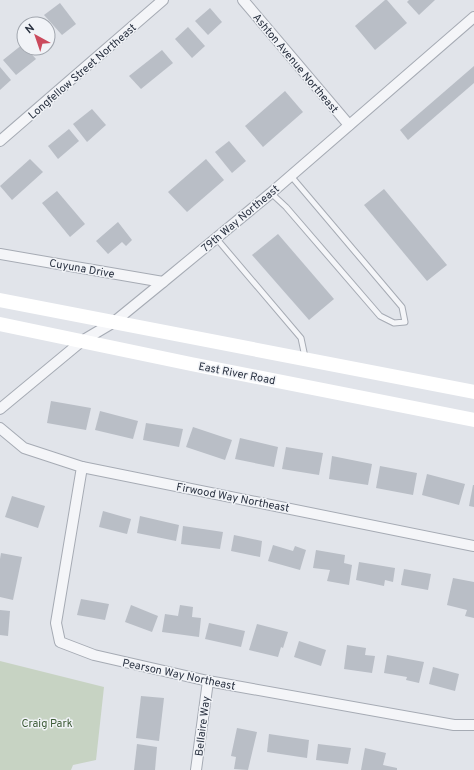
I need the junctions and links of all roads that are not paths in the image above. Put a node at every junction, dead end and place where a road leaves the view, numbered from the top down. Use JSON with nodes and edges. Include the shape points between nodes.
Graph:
{"nodes":[{"id":1,"x":163,"y":0,"type":"edge"},
{"id":2,"x":244,"y":0,"type":"edge"},
{"id":3,"x":474,"y":17,"type":"edge"},
{"id":4,"x":349,"y":126,"type":"junction"},
{"id":5,"x":0,"y":141,"type":"edge"},
{"id":6,"x":290,"y":176,"type":"junction"},
{"id":7,"x":271,"y":193,"type":"junction"},
{"id":8,"x":216,"y":238,"type":"junction"},
{"id":9,"x":0,"y":254,"type":"edge"},
{"id":10,"x":163,"y":282,"type":"junction"},
{"id":11,"x":0,"y":300,"type":"edge"},
{"id":12,"x":114,"y":322,"type":"junction"},
{"id":13,"x":0,"y":324,"type":"edge"},
{"id":14,"x":82,"y":341,"type":"junction"},
{"id":15,"x":305,"y":359,"type":"junction"},
{"id":16,"x":474,"y":392,"type":"edge"},
{"id":17,"x":0,"y":409,"type":"edge"},
{"id":18,"x":474,"y":420,"type":"edge"},
{"id":19,"x":0,"y":428,"type":"edge"},
{"id":20,"x":82,"y":467,"type":"junction"},
{"id":21,"x":474,"y":546,"type":"edge"},
{"id":22,"x":208,"y":681,"type":"junction"},
{"id":23,"x":474,"y":725,"type":"edge"},
{"id":24,"x":196,"y":770,"type":"edge"}],
"edges":[{"from":1,"to":5,"type":"street","name":"Longfellow Street Northeast"},
{"from":2,"to":4,"type":"street","name":"Ashton Avenue Northeast"},
{"from":3,"to":4,"type":"street","name":"79th Way Northeast"},
{"from":4,"to":6,"type":"street","name":"79th Way Northeast"},
{"from":6,"to":7,"type":"street","name":"79th Way Northeast"},
{"from":6,"to":7,"type":"lane","via":[[402,307],[405,322],[394,323],[380,316]]},
{"from":7,"to":8,"type":"street","name":"79th Way Northeast"},
{"from":8,"to":10,"type":"street","name":"79th Way Northeast"},
{"from":8,"to":15,"type":"lane","via":[[301,338]]},
{"from":9,"to":10,"type":"street","name":"Cuyuna Drive"},
{"from":10,"to":12,"type":"street","name":"79th Way Northeast"},
{"from":11,"to":12,"type":"main road"},
{"from":12,"to":14,"type":"street","name":"79th Way Northeast"},
{"from":12,"to":15,"type":"main road"},
{"from":13,"to":14,"type":"main road","name":"East River Road"},
{"from":14,"to":17,"type":"street","name":"79th Way Northeast"},
{"from":14,"to":18,"type":"main road","name":"East River Road"},
{"from":15,"to":16,"type":"main road"},
{"from":19,"to":20,"type":"street","name":"Firwood Way Northeast","via":[[24,448]]},
{"from":20,"to":21,"type":"street","name":"Firwood Way Northeast"},
{"from":20,"to":22,"type":"street","name":"Pearson Way Northeast","via":[[56,623],[60,642],[94,655]]},
{"from":22,"to":23,"type":"street","name":"Pearson Way Northeast","via":[[454,725]]},
{"from":22,"to":24,"type":"street","name":"Bellaire Way"}]}
